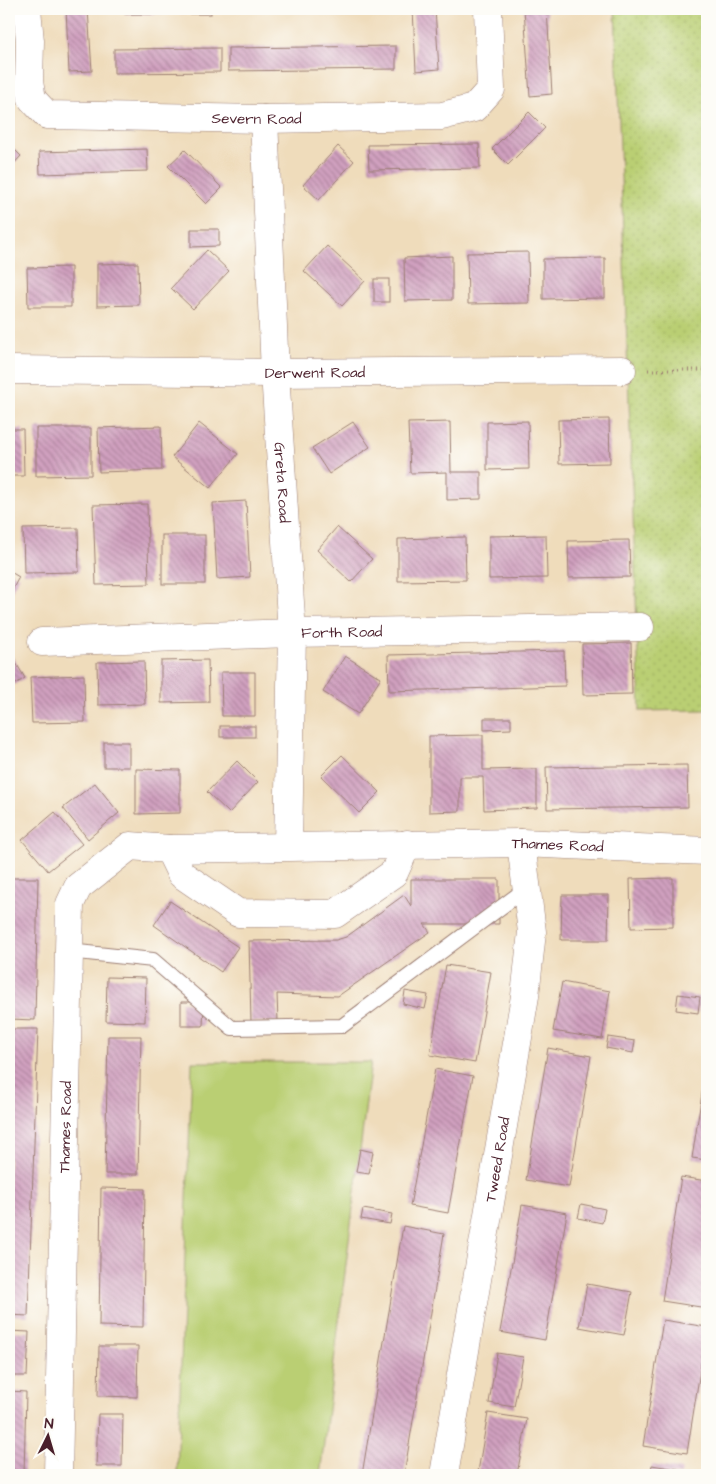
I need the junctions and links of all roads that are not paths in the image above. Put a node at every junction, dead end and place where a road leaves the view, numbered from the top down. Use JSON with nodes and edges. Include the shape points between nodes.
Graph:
{"nodes":[{"id":1,"x":27,"y":9,"type":"edge"},
{"id":2,"x":488,"y":9,"type":"edge"},
{"id":3,"x":264,"y":119,"type":"junction"},
{"id":4,"x":9,"y":370,"type":"edge"},
{"id":5,"x":622,"y":370,"type":"road end"},
{"id":6,"x":276,"y":373,"type":"junction"},
{"id":7,"x":640,"y":627,"type":"dead end"},
{"id":8,"x":292,"y":633,"type":"junction"},
{"id":9,"x":42,"y":642,"type":"dead end"},
{"id":10,"x":521,"y":843,"type":"junction"},
{"id":11,"x":407,"y":844,"type":"junction"},
{"id":12,"x":288,"y":846,"type":"junction"},
{"id":13,"x":169,"y":849,"type":"junction"},
{"id":14,"x":707,"y":850,"type":"edge"},
{"id":15,"x":528,"y":887,"type":"junction"},
{"id":16,"x":69,"y":951,"type":"junction"},
{"id":17,"x":58,"y":1475,"type":"edge"},
{"id":18,"x":444,"y":1475,"type":"edge"}],
"edges":[{"from":1,"to":3,"type":"street","name":"Severn Road","via":[[32,99],[47,116]]},
{"from":2,"to":3,"type":"street","name":"Severn Road","via":[[491,89],[474,108],[442,116]]},
{"from":3,"to":6,"type":"street","name":"Greta Road"},
{"from":4,"to":6,"type":"street","name":"Derwent Road"},
{"from":5,"to":6,"type":"street","name":"Derwent Road"},
{"from":6,"to":8,"type":"street","name":"Greta Road"},
{"from":7,"to":8,"type":"street","name":"Forth Road"},
{"from":8,"to":9,"type":"street","name":"Forth Road"},
{"from":8,"to":12,"type":"street","name":"Greta Road"},
{"from":10,"to":11,"type":"street","name":"Thames Road"},
{"from":10,"to":14,"type":"street","name":"Thames Road"},
{"from":10,"to":15,"type":"street","name":"Tweed Road"},
{"from":11,"to":12,"type":"street","name":"Thames Road"},
{"from":11,"to":13,"type":"street","via":[[394,873],[335,914],[238,913],[181,874]]},
{"from":12,"to":13,"type":"street","name":"Thames Road"},
{"from":13,"to":16,"type":"street","name":"Thames Road","via":[[130,846],[78,887],[70,904]]},
{"from":15,"to":16,"type":"lane","via":[[342,1026],[232,1028],[153,960]]},
{"from":15,"to":18,"type":"street","name":"Tweed Road","via":[[532,932],[525,996]]},
{"from":16,"to":17,"type":"street","name":"Thames Road"}]}
